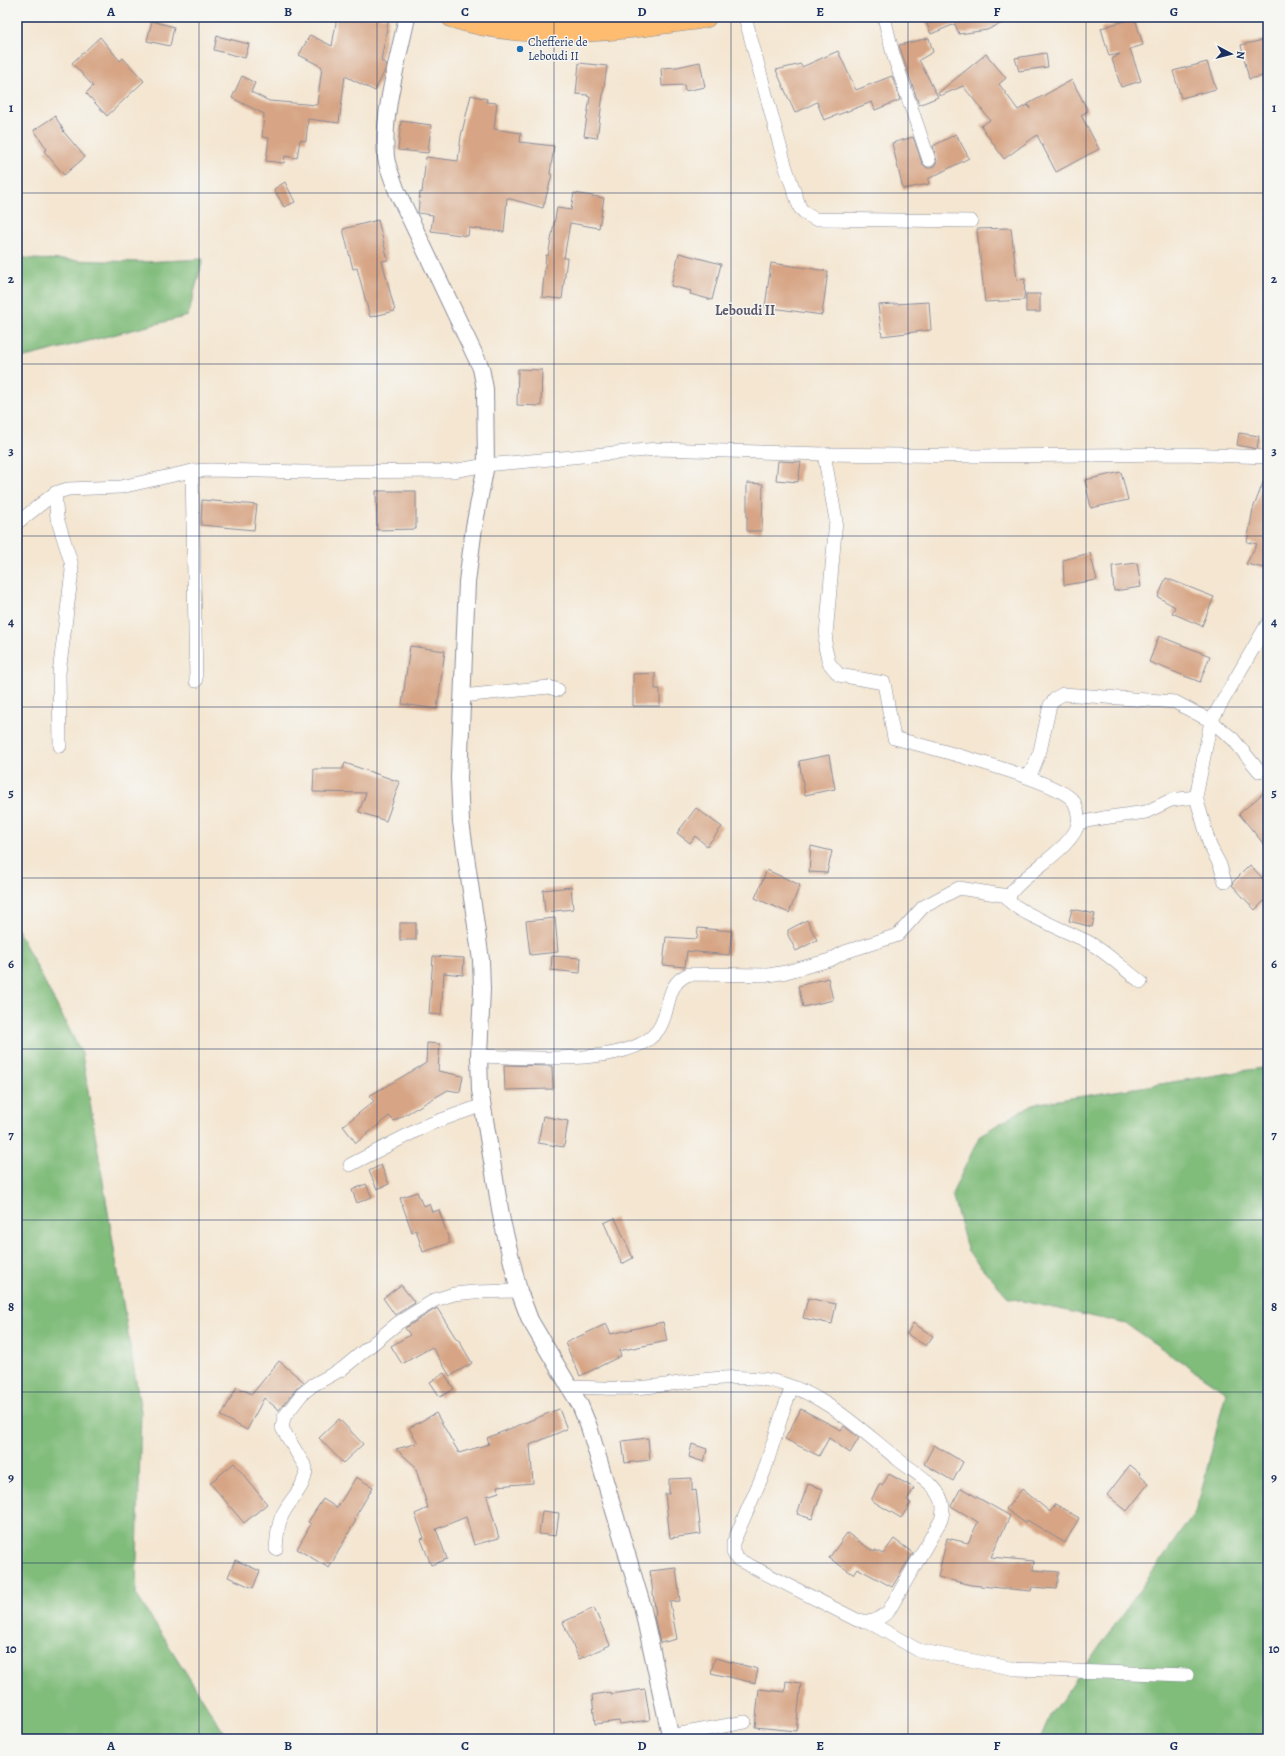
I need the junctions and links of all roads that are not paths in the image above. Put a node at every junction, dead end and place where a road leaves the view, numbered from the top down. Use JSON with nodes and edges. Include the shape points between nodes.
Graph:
{"nodes":[{"id":1,"x":407,"y":17,"type":"edge"},
{"id":2,"x":452,"y":17,"type":"edge"},
{"id":3,"x":706,"y":17,"type":"edge"},
{"id":4,"x":745,"y":17,"type":"edge"},
{"id":5,"x":884,"y":17,"type":"edge"},
{"id":6,"x":929,"y":160,"type":"dead end"},
{"id":7,"x":971,"y":221,"type":"dead end"},
{"id":8,"x":824,"y":454,"type":"junction"},
{"id":9,"x":1268,"y":457,"type":"edge"},
{"id":10,"x":486,"y":465,"type":"junction"},
{"id":11,"x":192,"y":471,"type":"junction"},
{"id":12,"x":55,"y":493,"type":"junction"},
{"id":13,"x":17,"y":523,"type":"edge"},
{"id":14,"x":1268,"y":622,"type":"edge"},
{"id":15,"x":196,"y":681,"type":"dead end"},
{"id":16,"x":558,"y":690,"type":"dead end"},
{"id":17,"x":462,"y":696,"type":"junction"},
{"id":18,"x":1211,"y":722,"type":"junction"},
{"id":19,"x":60,"y":746,"type":"dead end"},
{"id":20,"x":1260,"y":771,"type":"dead end"},
{"id":21,"x":1025,"y":776,"type":"junction"},
{"id":22,"x":1196,"y":797,"type":"junction"},
{"id":23,"x":1078,"y":823,"type":"junction"},
{"id":24,"x":1225,"y":882,"type":"dead end"},
{"id":25,"x":1008,"y":896,"type":"junction"},
{"id":26,"x":1141,"y":982,"type":"dead end"},
{"id":27,"x":479,"y":1056,"type":"junction"},
{"id":28,"x":483,"y":1105,"type":"junction"},
{"id":29,"x":350,"y":1165,"type":"dead end"},
{"id":30,"x":519,"y":1291,"type":"junction"},
{"id":31,"x":569,"y":1387,"type":"junction"},
{"id":32,"x":792,"y":1387,"type":"junction"},
{"id":33,"x":276,"y":1549,"type":"dead end"},
{"id":34,"x":869,"y":1622,"type":"junction"},
{"id":35,"x":1187,"y":1675,"type":"dead end"},
{"id":36,"x":745,"y":1722,"type":"dead end"},
{"id":37,"x":670,"y":1737,"type":"edge"}],
"edges":[{"from":1,"to":10,"type":"street","via":[[388,113],[386,159],[396,189],[481,368],[485,389]]},
{"from":2,"to":3,"type":"main road","via":[[504,28],[563,31],[630,28]]},
{"from":4,"to":7,"type":"street","via":[[786,168],[800,208],[806,214],[815,219]]},
{"from":5,"to":6,"type":"street","via":[[892,54]]},
{"from":8,"to":9,"type":"street","via":[[1184,454]]},
{"from":8,"to":10,"type":"street","via":[[657,449]]},
{"from":8,"to":21,"type":"street","via":[[836,520],[825,647],[829,663],[839,676],[884,684],[894,738]]},
{"from":10,"to":11,"type":"street","via":[[453,471]]},
{"from":10,"to":17,"type":"street","via":[[467,582]]},
{"from":11,"to":12,"type":"street","via":[[121,487],[68,489]]},
{"from":11,"to":15,"type":"street"},
{"from":12,"to":13,"type":"street"},
{"from":12,"to":19,"type":"street","via":[[57,518],[72,571],[59,673]]},
{"from":14,"to":18,"type":"street"},
{"from":16,"to":17,"type":"street","via":[[549,687]]},
{"from":17,"to":27,"type":"street","via":[[462,822],[481,960]]},
{"from":18,"to":20,"type":"street","via":[[1233,739]]},
{"from":18,"to":21,"type":"street","via":[[1175,702],[1063,694],[1050,705],[1040,751],[1032,771]]},
{"from":18,"to":22,"type":"street"},
{"from":21,"to":23,"type":"street","via":[[1066,794],[1074,801]]},
{"from":22,"to":23,"type":"street","via":[[1171,800],[1146,812]]},
{"from":22,"to":24,"type":"street","via":[[1210,846],[1220,864]]},
{"from":23,"to":25,"type":"street","via":[[1074,835],[1037,870],[1017,884]]},
{"from":25,"to":26,"type":"street","via":[[1010,902],[1032,916],[1089,942]]},
{"from":25,"to":27,"type":"street","via":[[959,888],[923,907],[898,935],[830,960],[786,972],[769,975],[688,974],[674,985],[665,1016],[651,1039],[625,1050],[589,1058]]},
{"from":27,"to":28,"type":"street"},
{"from":28,"to":29,"type":"street","via":[[427,1125]]},
{"from":28,"to":30,"type":"street","via":[[502,1221]]},
{"from":30,"to":31,"type":"street","via":[[530,1320]]},
{"from":30,"to":33,"type":"street","via":[[454,1294],[435,1300],[398,1324],[342,1369],[312,1385],[302,1394],[284,1417],[282,1428],[306,1468],[306,1474],[302,1485],[281,1517]]},
{"from":31,"to":32,"type":"street","via":[[632,1388],[756,1378]]},
{"from":31,"to":37,"type":"street","via":[[589,1427],[641,1601]]},
{"from":32,"to":34,"type":"street","via":[[764,1472],[733,1543],[733,1552],[737,1560],[857,1620]]},
{"from":32,"to":34,"type":"street","via":[[820,1401],[852,1423],[935,1488],[941,1499],[941,1520],[888,1612]]},
{"from":34,"to":35,"type":"street","via":[[918,1650],[1016,1669]]},
{"from":36,"to":37,"type":"street"}]}
